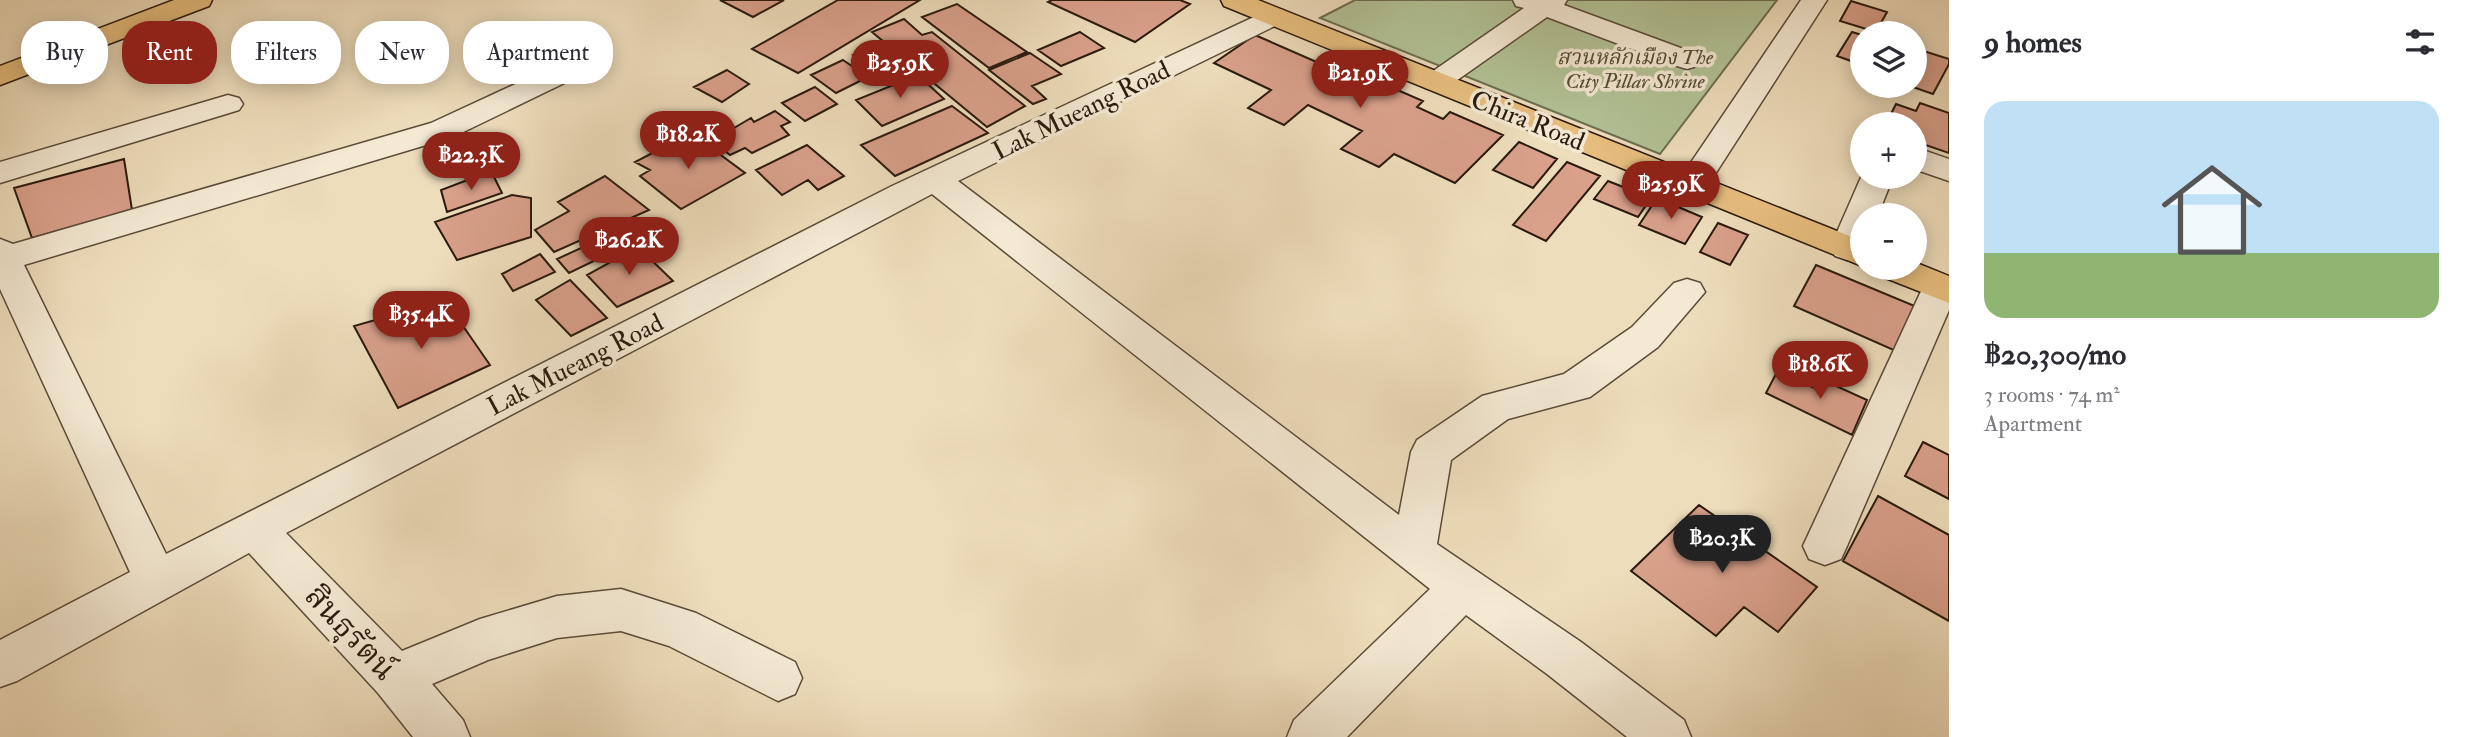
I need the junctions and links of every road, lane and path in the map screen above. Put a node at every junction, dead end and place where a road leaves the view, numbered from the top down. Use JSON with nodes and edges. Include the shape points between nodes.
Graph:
{"nodes":[{"id":1,"x":199,"y":0,"type":"edge"},
{"id":2,"x":1234,"y":0,"type":"edge"},
{"id":3,"x":1814,"y":0,"type":"edge"},
{"id":4,"x":1541,"y":2,"type":"edge"},
{"id":5,"x":1290,"y":8,"type":"edge"},
{"id":6,"x":1687,"y":60,"type":"dead end"},
{"id":7,"x":0,"y":76,"type":"edge"},
{"id":8,"x":1436,"y":82,"type":"junction"},
{"id":9,"x":539,"y":84,"type":"edge"},
{"id":10,"x":228,"y":104,"type":"dead end"},
{"id":11,"x":1927,"y":162,"type":"edge"},
{"id":12,"x":1949,"y":170,"type":"edge"},
{"id":13,"x":0,"y":173,"type":"edge"},
{"id":14,"x":937,"y":181,"type":"junction"},
{"id":15,"x":1691,"y":186,"type":"junction"},
{"id":16,"x":1850,"y":249,"type":"edge"},
{"id":17,"x":2,"y":255,"type":"edge"},
{"id":18,"x":1924,"y":280,"type":"edge"},
{"id":19,"x":1945,"y":289,"type":"edge"},
{"id":20,"x":1687,"y":292,"type":"dead end"},
{"id":21,"x":254,"y":529,"type":"junction"},
{"id":22,"x":1825,"y":546,"type":"dead end"},
{"id":23,"x":1414,"y":552,"type":"junction"},
{"id":24,"x":157,"y":581,"type":"junction"},
{"id":25,"x":1463,"y":587,"type":"junction"},
{"id":26,"x":0,"y":665,"type":"edge"},
{"id":27,"x":395,"y":677,"type":"junction"},
{"id":28,"x":778,"y":678,"type":"dead end"},
{"id":29,"x":445,"y":737,"type":"edge"},
{"id":30,"x":1312,"y":737,"type":"edge"},
{"id":31,"x":1666,"y":737,"type":"edge"}],
"edges":[{"from":1,"to":7,"type":"main road"},
{"from":2,"to":5,"type":"main road","name":"Chira Road"},
{"from":3,"to":15,"type":"street"},
{"from":4,"to":6,"type":"street"},
{"from":4,"to":8,"type":"street"},
{"from":5,"to":8,"type":"main road","name":"Chira Road"},
{"from":5,"to":14,"type":"street","name":"Lak Mueang Road"},
{"from":8,"to":15,"type":"main road","name":"Chira Road"},
{"from":9,"to":17,"type":"street","via":[[442,130]]},
{"from":10,"to":13,"type":"street"},
{"from":11,"to":12,"type":"street"},
{"from":14,"to":21,"type":"street","name":"Lak Mueang Road"},
{"from":14,"to":23,"type":"street"},
{"from":15,"to":16,"type":"main road","name":"Chira Road"},
{"from":17,"to":24,"type":"street"},
{"from":18,"to":19,"type":"main road"},
{"from":19,"to":22,"type":"street"},
{"from":20,"to":23,"type":"street","via":[[1644,337],[1576,386],[1496,407],[1432,452]]},
{"from":21,"to":24,"type":"street","name":"Lak Mueang Road"},
{"from":21,"to":27,"type":"street","name":"สินธุรัตน์"},
{"from":23,"to":25,"type":"street"},
{"from":24,"to":26,"type":"street","name":"Lak Mueang Road"},
{"from":25,"to":30,"type":"street"},
{"from":25,"to":31,"type":"street"},
{"from":27,"to":28,"type":"street","via":[[480,641],[557,617],[621,610],[680,628]]},
{"from":27,"to":29,"type":"street","name":"สินธุรัตน์"}]}
